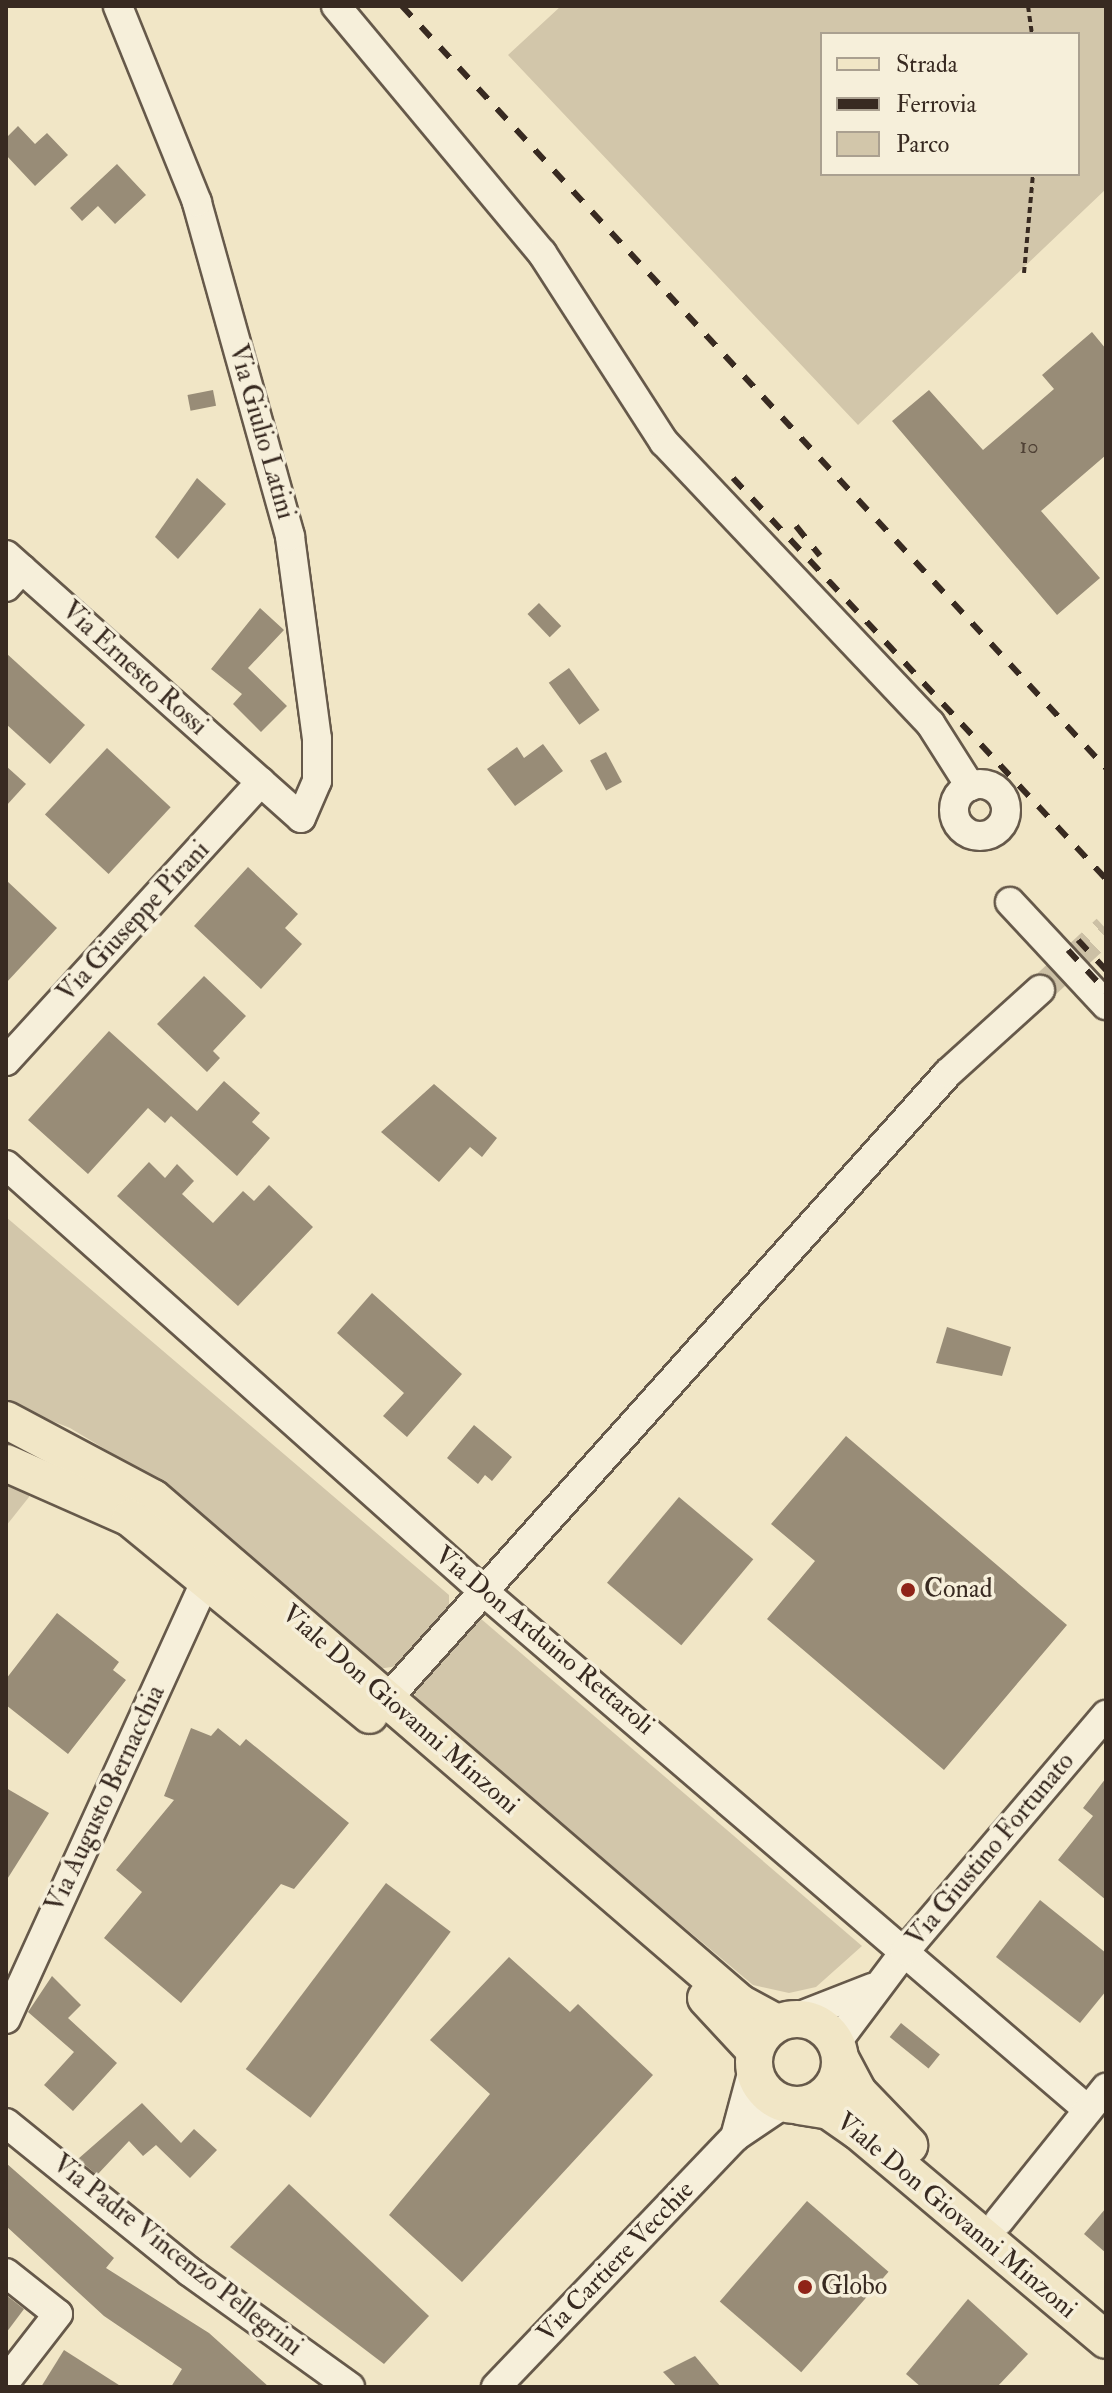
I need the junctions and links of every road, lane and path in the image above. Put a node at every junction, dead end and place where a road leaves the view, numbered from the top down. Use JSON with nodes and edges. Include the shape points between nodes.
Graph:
{"nodes":[{"id":1,"x":118,"y":6,"type":"edge"},
{"id":2,"x":336,"y":6,"type":"edge"},
{"id":3,"x":1028,"y":6,"type":"edge"},
{"id":4,"x":1032,"y":32,"type":"edge"},
{"id":5,"x":1033,"y":176,"type":"edge"},
{"id":6,"x":1024,"y":273,"type":"dead end"},
{"id":7,"x":11,"y":570,"type":"edge"},
{"id":8,"x":261,"y":782,"type":"junction"},
{"id":9,"x":970,"y":786,"type":"dead end"},
{"id":10,"x":1010,"y":902,"type":"dead end"},
{"id":11,"x":1040,"y":990,"type":"tunnel mouth"},
{"id":12,"x":1106,"y":1005,"type":"edge"},
{"id":13,"x":6,"y":1061,"type":"edge"},
{"id":14,"x":6,"y":1165,"type":"edge"},
{"id":15,"x":6,"y":1420,"type":"edge"},
{"id":16,"x":6,"y":1463,"type":"edge"},
{"id":17,"x":206,"y":1580,"type":"junction"},
{"id":18,"x":483,"y":1591,"type":"junction"},
{"id":19,"x":388,"y":1698,"type":"junction"},
{"id":20,"x":1106,"y":1715,"type":"edge"},
{"id":21,"x":905,"y":1951,"type":"junction"},
{"id":22,"x":876,"y":1986,"type":"junction"},
{"id":23,"x":6,"y":2019,"type":"edge"},
{"id":24,"x":786,"y":2020,"type":"junction"},
{"id":25,"x":838,"y":2051,"type":"junction"},
{"id":26,"x":754,"y":2059,"type":"junction"},
{"id":27,"x":1101,"y":2095,"type":"edge"},
{"id":28,"x":792,"y":2105,"type":"junction"},
{"id":29,"x":6,"y":2123,"type":"edge"},
{"id":30,"x":735,"y":2137,"type":"junction"},
{"id":31,"x":999,"y":2221,"type":"junction"},
{"id":32,"x":6,"y":2273,"type":"edge"},
{"id":33,"x":1106,"y":2312,"type":"edge"},
{"id":34,"x":1106,"y":2340,"type":"edge"},
{"id":35,"x":6,"y":2381,"type":"edge"},
{"id":36,"x":350,"y":2387,"type":"edge"},
{"id":37,"x":496,"y":2387,"type":"edge"}],
"edges":[{"from":1,"to":8,"type":"street","name":"Via Giulio Latini","via":[[197,202],[301,592],[317,739],[312,802],[301,818]]},
{"from":2,"to":9,"type":"street","via":[[542,253],[664,442],[930,723]]},
{"from":3,"to":4,"type":"path"},
{"from":5,"to":6,"type":"path"},
{"from":7,"to":8,"type":"street","name":"Via Ernesto Rossi"},
{"from":8,"to":13,"type":"street","name":"Via Giuseppe Pirani"},
{"from":10,"to":12,"type":"street"},
{"from":11,"to":18,"type":"street","via":[[948,1073]]},
{"from":14,"to":18,"type":"street","name":"Via Don Arduino Rettaroli"},
{"from":15,"to":19,"type":"main road","name":"Viale Don Giovanni Minzoni","via":[[153,1498]]},
{"from":16,"to":17,"type":"main road","name":"Viale Don Giovanni Minzoni","via":[[130,1518]]},
{"from":17,"to":23,"type":"street","name":"Via Augusto Bernacchia"},
{"from":17,"to":26,"type":"main road","name":"Viale Don Giovanni Minzoni","via":[[714,2005]]},
{"from":18,"to":19,"type":"street"},
{"from":18,"to":21,"type":"street","name":"Via Don Arduino Rettaroli"},
{"from":19,"to":24,"type":"main road","name":"Viale Don Giovanni Minzoni","via":[[740,2003]]},
{"from":20,"to":21,"type":"street","name":"Via Giustino Fortunato"},
{"from":21,"to":22,"type":"street","name":"Via Giustino Fortunato"},
{"from":21,"to":27,"type":"street","name":"Via Don Arduino Rettaroli"},
{"from":22,"to":24,"type":"street","name":"Via Giustino Fortunato"},
{"from":22,"to":25,"type":"street","name":"Via Giustino Fortunato"},
{"from":24,"to":25,"type":"main road","name":"Viale Don Giovanni Minzoni","via":[[819,2024]]},
{"from":24,"to":26,"type":"main road"},
{"from":25,"to":28,"type":"main road","name":"Viale Don Giovanni Minzoni","via":[[834,2085]]},
{"from":25,"to":31,"type":"main road","name":"Viale Don Giovanni Minzoni","via":[[883,2123]]},
{"from":26,"to":28,"type":"main road","name":"Viale Don Giovanni Minzoni","via":[[763,2090]]},
{"from":26,"to":30,"type":"street","name":"Via Cartiere Vecchie"},
{"from":27,"to":31,"type":"street"},
{"from":28,"to":30,"type":"street","name":"Via Cartiere Vecchie"},
{"from":28,"to":34,"type":"main road","name":"Viale Don Giovanni Minzoni","via":[[829,2111],[858,2131]]},
{"from":29,"to":36,"type":"street","name":"Via Padre Vincenzo Pellegrini","via":[[190,2272]]},
{"from":30,"to":37,"type":"street","name":"Via Cartiere Vecchie"},
{"from":31,"to":33,"type":"main road","name":"Viale Don Giovanni Minzoni"},
{"from":32,"to":35,"type":"street","via":[[58,2314]]}]}
